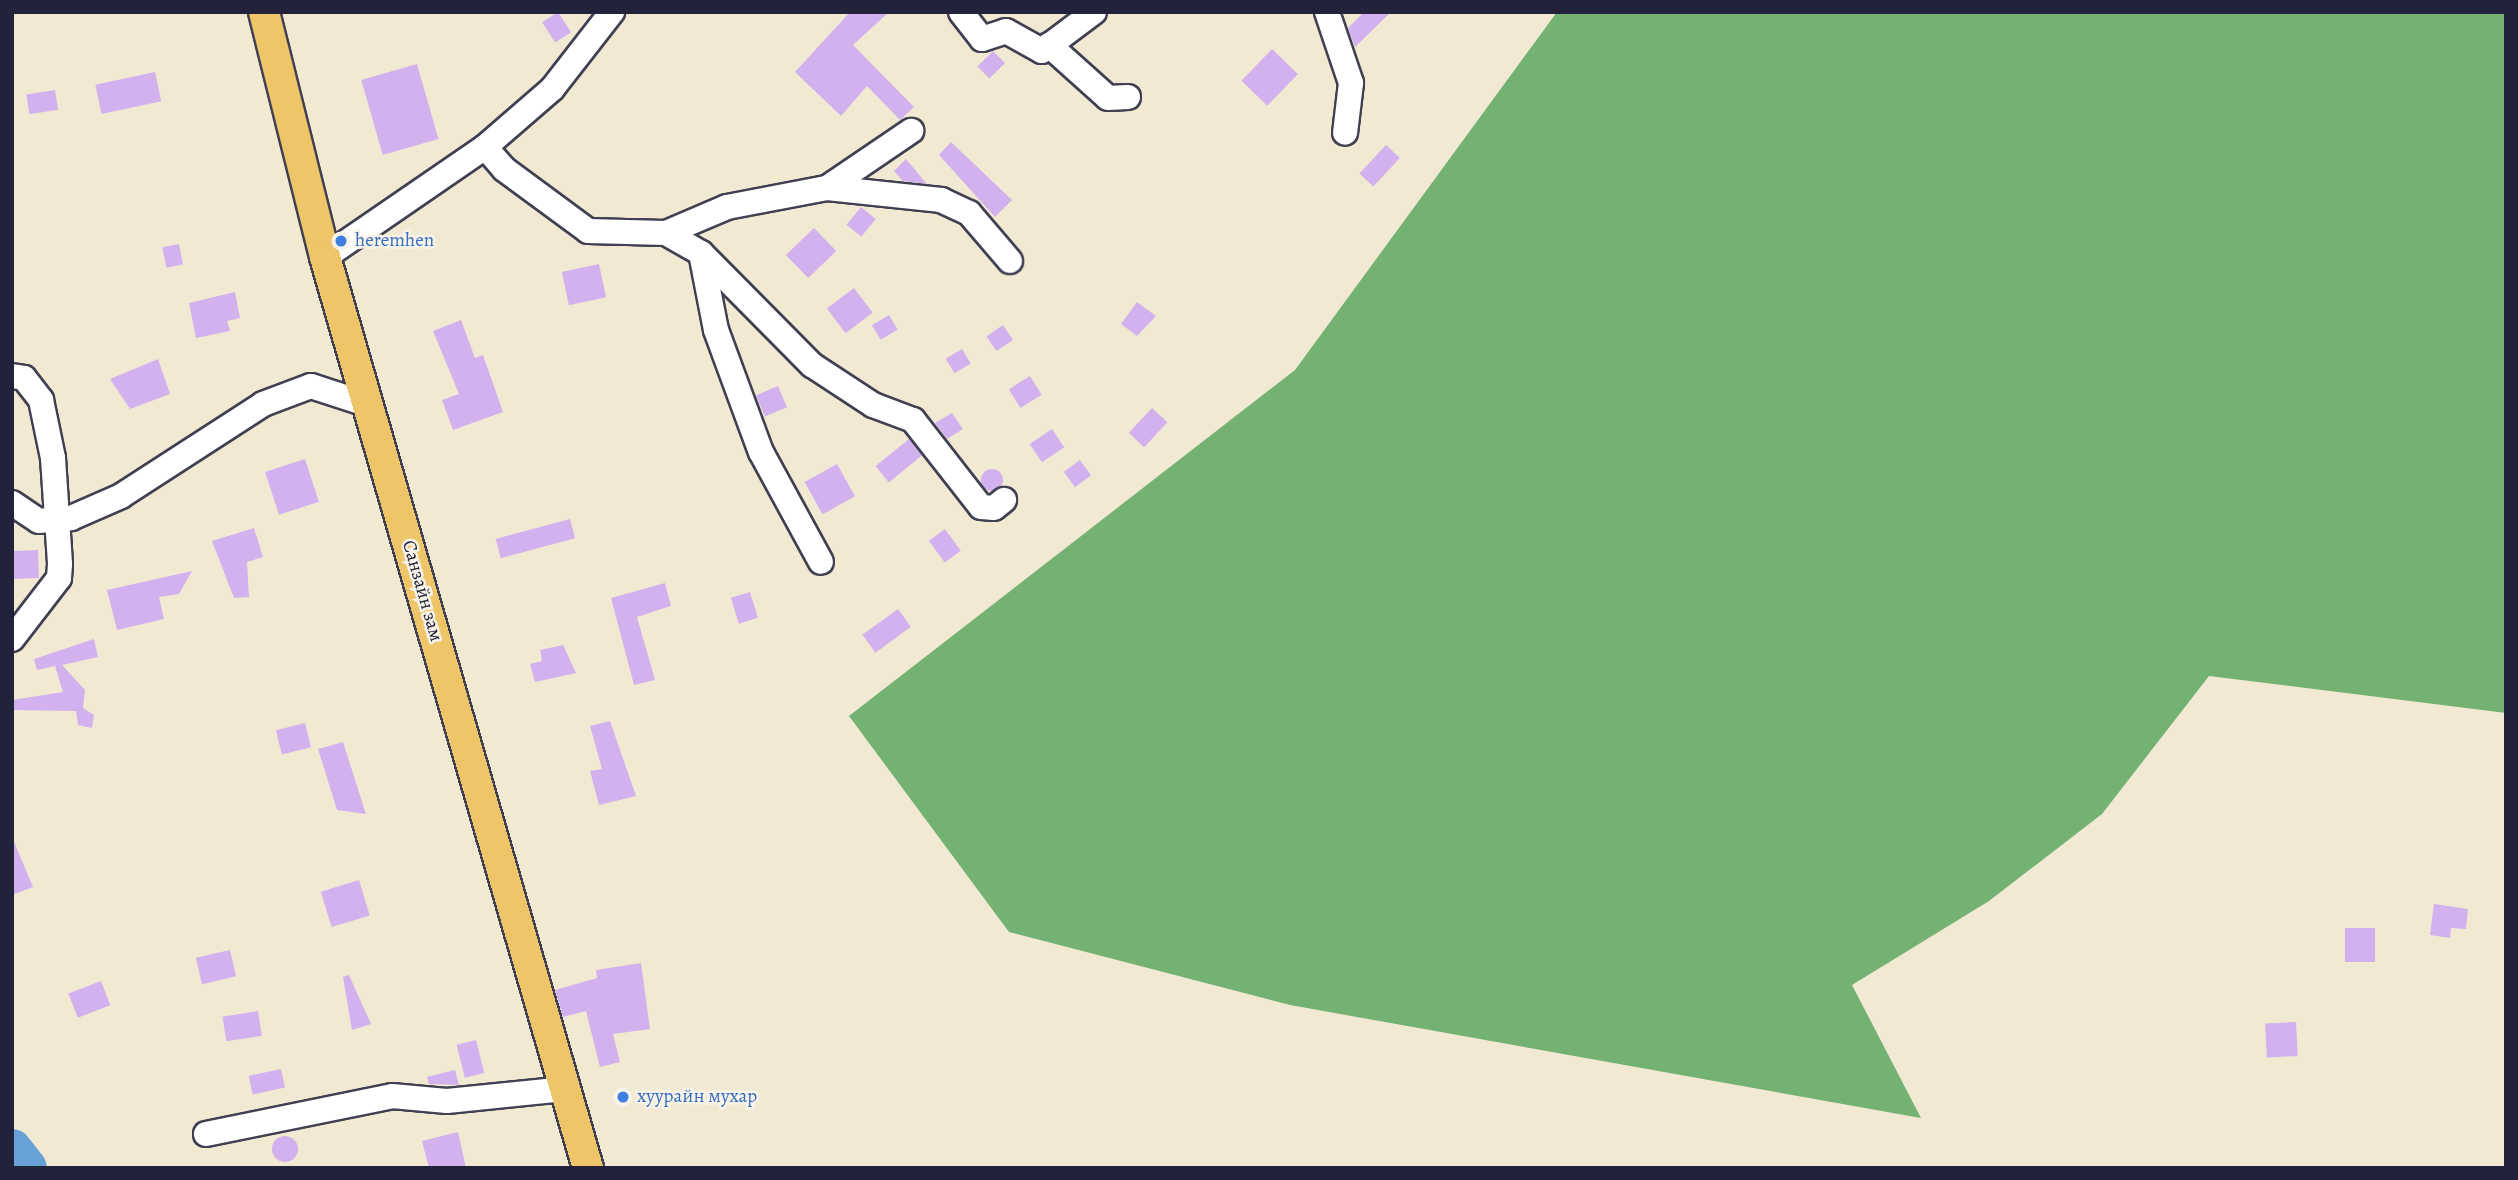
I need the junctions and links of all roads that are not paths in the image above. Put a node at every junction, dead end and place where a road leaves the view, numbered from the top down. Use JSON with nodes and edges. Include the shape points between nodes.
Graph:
{"nodes":[{"id":1,"x":264,"y":12,"type":"edge"},
{"id":2,"x":612,"y":12,"type":"edge"},
{"id":3,"x":961,"y":12,"type":"edge"},
{"id":4,"x":1094,"y":12,"type":"edge"},
{"id":5,"x":1327,"y":12,"type":"edge"},
{"id":6,"x":1049,"y":46,"type":"junction"},
{"id":7,"x":1128,"y":97,"type":"dead end"},
{"id":8,"x":911,"y":131,"type":"dead end"},
{"id":9,"x":1345,"y":133,"type":"dead end"},
{"id":10,"x":485,"y":147,"type":"junction"},
{"id":11,"x":827,"y":188,"type":"junction"},
{"id":12,"x":666,"y":233,"type":"junction"},
{"id":13,"x":701,"y":253,"type":"junction"},
{"id":14,"x":325,"y":257,"type":"junction"},
{"id":15,"x":1010,"y":261,"type":"dead end"},
{"id":16,"x":12,"y":376,"type":"edge"},
{"id":17,"x":369,"y":405,"type":"junction"},
{"id":18,"x":1004,"y":500,"type":"dead end"},
{"id":19,"x":12,"y":502,"type":"edge"},
{"id":20,"x":55,"y":520,"type":"junction"},
{"id":21,"x":821,"y":562,"type":"dead end"},
{"id":22,"x":12,"y":639,"type":"edge"},
{"id":23,"x":566,"y":1089,"type":"junction"},
{"id":24,"x":206,"y":1134,"type":"dead end"},
{"id":25,"x":589,"y":1168,"type":"edge"}],
"edges":[{"from":1,"to":14,"type":"main road","name":"Санзайн зам"},
{"from":2,"to":10,"type":"street","via":[[552,89]]},
{"from":3,"to":6,"type":"street","via":[[982,39],[1006,31],[1042,51]]},
{"from":4,"to":6,"type":"street"},
{"from":5,"to":9,"type":"street","via":[[1351,83]]},
{"from":6,"to":7,"type":"street","via":[[1108,98]]},
{"from":8,"to":11,"type":"street"},
{"from":10,"to":12,"type":"street","via":[[504,169],[588,231]]},
{"from":10,"to":14,"type":"street"},
{"from":11,"to":12,"type":"street","via":[[727,207]]},
{"from":11,"to":15,"type":"street","via":[[941,200],[969,214]]},
{"from":12,"to":13,"type":"street"},
{"from":13,"to":18,"type":"street","via":[[812,365],[873,405],[913,421],[981,507],[995,508]]},
{"from":13,"to":21,"type":"street","via":[[716,330],[761,452]]},
{"from":14,"to":17,"type":"main road","name":"Санзайн зам"},
{"from":16,"to":20,"type":"street","via":[[24,378],[40,400],[53,458]]},
{"from":17,"to":20,"type":"street","via":[[311,386],[263,404],[121,496]]},
{"from":17,"to":23,"type":"main road","name":"Санзайн зам"},
{"from":19,"to":20,"type":"street","via":[[24,515]]},
{"from":20,"to":22,"type":"street","via":[[58,578]]},
{"from":23,"to":24,"type":"street","via":[[447,1101],[392,1096]]},
{"from":23,"to":25,"type":"main road","name":"Санзайн зам"}]}
